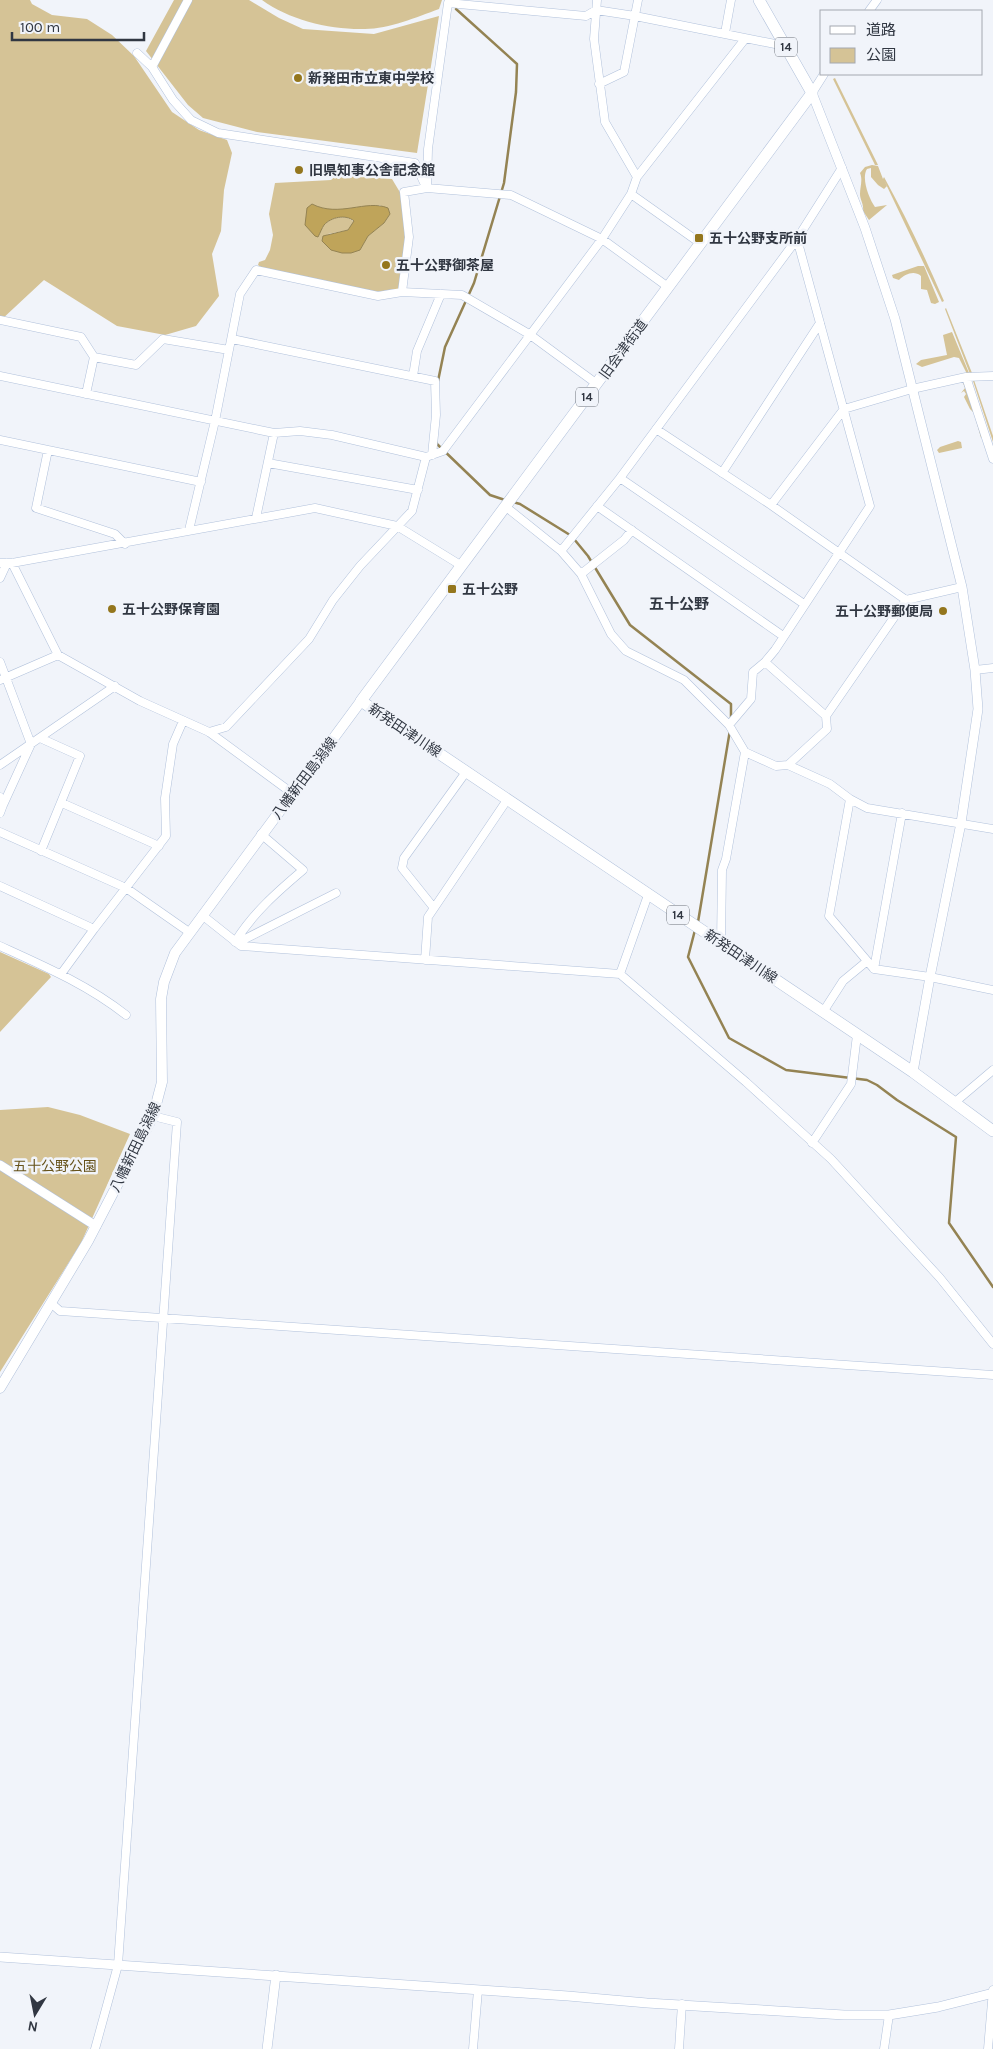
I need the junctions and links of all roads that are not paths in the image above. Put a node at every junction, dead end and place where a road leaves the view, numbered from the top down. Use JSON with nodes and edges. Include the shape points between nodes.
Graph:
{"nodes":[{"id":1,"x":188,"y":0,"type":"edge"},
{"id":2,"x":597,"y":0,"type":"edge"},
{"id":3,"x":638,"y":0,"type":"edge"},
{"id":4,"x":731,"y":0,"type":"edge"},
{"id":5,"x":759,"y":0,"type":"edge"},
{"id":6,"x":454,"y":2,"type":"edge"},
{"id":7,"x":596,"y":10,"type":"junction"},
{"id":8,"x":635,"y":16,"type":"junction"},
{"id":9,"x":725,"y":33,"type":"junction"},
{"id":10,"x":745,"y":39,"type":"junction"},
{"id":11,"x":785,"y":46,"type":"junction"},
{"id":12,"x":138,"y":53,"type":"dead end"},
{"id":13,"x":152,"y":67,"type":"junction"},
{"id":14,"x":823,"y":75,"type":"edge"},
{"id":15,"x":599,"y":84,"type":"junction"},
{"id":16,"x":812,"y":93,"type":"junction"},
{"id":17,"x":842,"y":168,"type":"junction"},
{"id":18,"x":637,"y":177,"type":"junction"},
{"id":19,"x":427,"y":188,"type":"junction"},
{"id":20,"x":631,"y":194,"type":"junction"},
{"id":21,"x":602,"y":239,"type":"junction"},
{"id":22,"x":798,"y":239,"type":"junction"},
{"id":23,"x":700,"y":243,"type":"junction"},
{"id":24,"x":668,"y":287,"type":"junction"},
{"id":25,"x":402,"y":292,"type":"junction"},
{"id":26,"x":441,"y":294,"type":"junction"},
{"id":27,"x":0,"y":320,"type":"edge"},
{"id":28,"x":820,"y":323,"type":"junction"},
{"id":29,"x":529,"y":334,"type":"junction"},
{"id":30,"x":232,"y":338,"type":"junction"},
{"id":31,"x":229,"y":350,"type":"junction"},
{"id":32,"x":94,"y":356,"type":"junction"},
{"id":33,"x":0,"y":376,"type":"edge"},
{"id":34,"x":413,"y":376,"type":"junction"},
{"id":35,"x":993,"y":376,"type":"edge"},
{"id":36,"x":966,"y":377,"type":"junction"},
{"id":37,"x":597,"y":384,"type":"junction"},
{"id":38,"x":912,"y":389,"type":"junction"},
{"id":39,"x":86,"y":394,"type":"junction"},
{"id":40,"x":844,"y":409,"type":"junction"},
{"id":41,"x":215,"y":421,"type":"junction"},
{"id":42,"x":656,"y":428,"type":"junction"},
{"id":43,"x":274,"y":433,"type":"junction"},
{"id":44,"x":0,"y":440,"type":"edge"},
{"id":45,"x":48,"y":450,"type":"junction"},
{"id":46,"x":429,"y":456,"type":"junction"},
{"id":47,"x":993,"y":459,"type":"edge"},
{"id":48,"x":268,"y":463,"type":"junction"},
{"id":49,"x":722,"y":472,"type":"junction"},
{"id":50,"x":620,"y":478,"type":"junction"},
{"id":51,"x":202,"y":482,"type":"junction"},
{"id":52,"x":418,"y":490,"type":"junction"},
{"id":53,"x":770,"y":504,"type":"junction"},
{"id":54,"x":597,"y":506,"type":"junction"},
{"id":55,"x":506,"y":507,"type":"junction"},
{"id":56,"x":256,"y":518,"type":"junction"},
{"id":57,"x":397,"y":526,"type":"junction"},
{"id":58,"x":189,"y":530,"type":"junction"},
{"id":59,"x":632,"y":530,"type":"junction"},
{"id":60,"x":125,"y":544,"type":"junction"},
{"id":61,"x":561,"y":551,"type":"junction"},
{"id":62,"x":839,"y":553,"type":"junction"},
{"id":63,"x":6,"y":563,"type":"edge"},
{"id":64,"x":462,"y":566,"type":"junction"},
{"id":65,"x":581,"y":574,"type":"junction"},
{"id":66,"x":0,"y":578,"type":"edge"},
{"id":67,"x":962,"y":587,"type":"junction"},
{"id":68,"x":906,"y":600,"type":"junction"},
{"id":69,"x":804,"y":604,"type":"junction"},
{"id":70,"x":783,"y":636,"type":"junction"},
{"id":71,"x":58,"y":655,"type":"junction"},
{"id":72,"x":0,"y":662,"type":"edge"},
{"id":73,"x":765,"y":662,"type":"junction"},
{"id":74,"x":993,"y":668,"type":"edge"},
{"id":75,"x":975,"y":670,"type":"junction"},
{"id":76,"x":3,"y":678,"type":"edge"},
{"id":77,"x":115,"y":686,"type":"junction"},
{"id":78,"x":361,"y":701,"type":"junction"},
{"id":79,"x":826,"y":716,"type":"junction"},
{"id":80,"x":183,"y":721,"type":"junction"},
{"id":81,"x":729,"y":725,"type":"junction"},
{"id":82,"x":209,"y":732,"type":"junction"},
{"id":83,"x":40,"y":738,"type":"junction"},
{"id":84,"x":31,"y":744,"type":"junction"},
{"id":85,"x":746,"y":752,"type":"junction"},
{"id":86,"x":0,"y":765,"type":"edge"},
{"id":87,"x":788,"y":765,"type":"junction"},
{"id":88,"x":466,"y":772,"type":"junction"},
{"id":89,"x":292,"y":793,"type":"junction"},
{"id":90,"x":850,"y":799,"type":"junction"},
{"id":91,"x":507,"y":800,"type":"junction"},
{"id":92,"x":62,"y":803,"type":"junction"},
{"id":93,"x":1,"y":805,"type":"edge"},
{"id":94,"x":902,"y":813,"type":"junction"},
{"id":95,"x":961,"y":824,"type":"junction"},
{"id":96,"x":993,"y":829,"type":"edge"},
{"id":97,"x":0,"y":832,"type":"edge"},
{"id":98,"x":262,"y":834,"type":"junction"},
{"id":99,"x":159,"y":846,"type":"junction"},
{"id":100,"x":41,"y":851,"type":"junction"},
{"id":101,"x":0,"y":886,"type":"edge"},
{"id":102,"x":126,"y":888,"type":"junction"},
{"id":103,"x":336,"y":893,"type":"dead end"},
{"id":104,"x":648,"y":895,"type":"junction"},
{"id":105,"x":434,"y":908,"type":"junction"},
{"id":106,"x":202,"y":915,"type":"junction"},
{"id":107,"x":94,"y":929,"type":"junction"},
{"id":108,"x":189,"y":932,"type":"junction"},
{"id":109,"x":236,"y":942,"type":"junction"},
{"id":110,"x":721,"y":944,"type":"junction"},
{"id":111,"x":0,"y":946,"type":"edge"},
{"id":112,"x":425,"y":960,"type":"junction"},
{"id":113,"x":866,"y":962,"type":"junction"},
{"id":114,"x":874,"y":969,"type":"junction"},
{"id":115,"x":61,"y":974,"type":"junction"},
{"id":116,"x":620,"y":974,"type":"junction"},
{"id":117,"x":930,"y":976,"type":"junction"},
{"id":118,"x":993,"y":990,"type":"edge"},
{"id":119,"x":823,"y":1012,"type":"junction"},
{"id":120,"x":126,"y":1015,"type":"dead end"},
{"id":121,"x":856,"y":1035,"type":"junction"},
{"id":122,"x":993,"y":1070,"type":"edge"},
{"id":123,"x":913,"y":1072,"type":"junction"},
{"id":124,"x":954,"y":1103,"type":"junction"},
{"id":125,"x":154,"y":1116,"type":"junction"},
{"id":126,"x":993,"y":1131,"type":"edge"},
{"id":127,"x":812,"y":1143,"type":"junction"},
{"id":128,"x":0,"y":1165,"type":"edge"},
{"id":129,"x":96,"y":1226,"type":"junction"},
{"id":130,"x":52,"y":1304,"type":"junction"},
{"id":131,"x":165,"y":1317,"type":"junction"},
{"id":132,"x":993,"y":1344,"type":"edge"},
{"id":133,"x":993,"y":1375,"type":"edge"},
{"id":134,"x":0,"y":1388,"type":"edge"},
{"id":135,"x":0,"y":1957,"type":"edge"},
{"id":136,"x":118,"y":1965,"type":"junction"},
{"id":137,"x":276,"y":1975,"type":"junction"},
{"id":138,"x":478,"y":1990,"type":"junction"},
{"id":139,"x":993,"y":1992,"type":"edge"},
{"id":140,"x":682,"y":2004,"type":"junction"},
{"id":141,"x":889,"y":2015,"type":"junction"},
{"id":142,"x":95,"y":2049,"type":"edge"},
{"id":143,"x":267,"y":2049,"type":"edge"},
{"id":144,"x":473,"y":2049,"type":"edge"},
{"id":145,"x":679,"y":2049,"type":"edge"},
{"id":146,"x":884,"y":2049,"type":"edge"},
{"id":147,"x":988,"y":2049,"type":"edge"}],
"edges":[{"from":1,"to":13,"type":"street"},
{"from":2,"to":7,"type":"street"},
{"from":3,"to":8,"type":"street"},
{"from":4,"to":9,"type":"street"},
{"from":5,"to":11,"type":"main road","number":"14"},
{"from":6,"to":7,"type":"street","via":[[586,16]]},
{"from":6,"to":19,"type":"street","via":[[448,3],[428,149]]},
{"from":7,"to":8,"type":"street"},
{"from":7,"to":15,"type":"street","via":[[594,39]]},
{"from":8,"to":9,"type":"street"},
{"from":8,"to":15,"type":"street","via":[[624,72]]},
{"from":9,"to":10,"type":"street"},
{"from":10,"to":11,"type":"street"},
{"from":10,"to":18,"type":"street"},
{"from":11,"to":16,"type":"main road","number":"14"},
{"from":12,"to":13,"type":"street"},
{"from":13,"to":19,"type":"street","via":[[172,100],[191,120],[218,133],[415,163]]},
{"from":14,"to":16,"type":"street"},
{"from":15,"to":18,"type":"street","via":[[605,122]]},
{"from":16,"to":17,"type":"street"},
{"from":16,"to":23,"type":"main road","name":"旧会津街道","number":"14"},
{"from":17,"to":22,"type":"street"},
{"from":17,"to":38,"type":"street","via":[[895,318]]},
{"from":18,"to":20,"type":"street"},
{"from":19,"to":21,"type":"street","via":[[511,195]]},
{"from":19,"to":25,"type":"street","via":[[404,192],[409,237]]},
{"from":20,"to":21,"type":"street"},
{"from":20,"to":23,"type":"street"},
{"from":21,"to":24,"type":"street"},
{"from":21,"to":29,"type":"street"},
{"from":22,"to":28,"type":"street"},
{"from":22,"to":42,"type":"street"},
{"from":23,"to":24,"type":"main road","name":"旧会津街道","number":"14"},
{"from":24,"to":37,"type":"main road","name":"旧会津街道","number":"14"},
{"from":25,"to":26,"type":"street"},
{"from":25,"to":30,"type":"street","via":[[378,296],[256,270],[240,294]]},
{"from":26,"to":29,"type":"street","via":[[462,295]]},
{"from":26,"to":34,"type":"street","via":[[417,351]]},
{"from":27,"to":32,"type":"street","via":[[81,337]]},
{"from":28,"to":40,"type":"street"},
{"from":28,"to":49,"type":"street"},
{"from":29,"to":37,"type":"street"},
{"from":29,"to":46,"type":"street","via":[[443,451]]},
{"from":30,"to":31,"type":"street"},
{"from":30,"to":34,"type":"street"},
{"from":31,"to":32,"type":"street","via":[[163,339],[136,365]]},
{"from":31,"to":41,"type":"street"},
{"from":32,"to":39,"type":"street"},
{"from":33,"to":39,"type":"street"},
{"from":34,"to":46,"type":"street","via":[[435,380],[436,414]]},
{"from":35,"to":36,"type":"street"},
{"from":36,"to":38,"type":"street"},
{"from":36,"to":47,"type":"street"},
{"from":37,"to":55,"type":"main road","name":"旧会津街道","number":"14"},
{"from":38,"to":40,"type":"street"},
{"from":38,"to":67,"type":"street"},
{"from":39,"to":41,"type":"street"},
{"from":40,"to":53,"type":"street"},
{"from":40,"to":62,"type":"street","via":[[870,506]]},
{"from":41,"to":43,"type":"street"},
{"from":41,"to":51,"type":"street"},
{"from":42,"to":49,"type":"street"},
{"from":42,"to":50,"type":"street"},
{"from":43,"to":46,"type":"street","via":[[332,434]]},
{"from":43,"to":48,"type":"street"},
{"from":44,"to":45,"type":"street"},
{"from":45,"to":51,"type":"street"},
{"from":45,"to":60,"type":"street","via":[[36,508],[115,534]]},
{"from":46,"to":52,"type":"street"},
{"from":48,"to":52,"type":"street"},
{"from":48,"to":56,"type":"street"},
{"from":49,"to":53,"type":"street"},
{"from":50,"to":54,"type":"street"},
{"from":50,"to":69,"type":"street"},
{"from":51,"to":58,"type":"street"},
{"from":52,"to":57,"type":"street","via":[[412,511]]},
{"from":53,"to":62,"type":"street"},
{"from":54,"to":59,"type":"street"},
{"from":54,"to":61,"type":"street"},
{"from":55,"to":61,"type":"street"},
{"from":55,"to":64,"type":"main road","name":"旧会津街道","number":"14"},
{"from":56,"to":57,"type":"street","via":[[315,508]]},
{"from":56,"to":58,"type":"street"},
{"from":57,"to":64,"type":"street"},
{"from":57,"to":82,"type":"street","via":[[333,600],[309,639],[226,727]]},
{"from":58,"to":60,"type":"street"},
{"from":59,"to":65,"type":"street"},
{"from":59,"to":70,"type":"street"},
{"from":60,"to":63,"type":"street"},
{"from":61,"to":65,"type":"street"},
{"from":62,"to":68,"type":"street"},
{"from":62,"to":69,"type":"street"},
{"from":63,"to":66,"type":"street"},
{"from":63,"to":71,"type":"street"},
{"from":64,"to":78,"type":"main road","name":"旧会津街道","number":"14"},
{"from":65,"to":81,"type":"street","via":[[611,634],[626,651],[684,680]]},
{"from":67,"to":68,"type":"street"},
{"from":67,"to":75,"type":"street"},
{"from":68,"to":79,"type":"street"},
{"from":69,"to":70,"type":"street"},
{"from":70,"to":73,"type":"street"},
{"from":71,"to":76,"type":"street"},
{"from":71,"to":77,"type":"street"},
{"from":72,"to":76,"type":"street"},
{"from":73,"to":79,"type":"street"},
{"from":73,"to":81,"type":"street","via":[[753,672],[751,699]]},
{"from":74,"to":75,"type":"street"},
{"from":75,"to":95,"type":"street","via":[[978,709]]},
{"from":76,"to":84,"type":"street"},
{"from":77,"to":80,"type":"street"},
{"from":77,"to":83,"type":"street"},
{"from":78,"to":88,"type":"main road","name":"新発田津川線","number":"14"},
{"from":78,"to":89,"type":"main road","name":"八幡新田島潟線"},
{"from":79,"to":87,"type":"street","via":[[827,729]]},
{"from":80,"to":82,"type":"street"},
{"from":80,"to":99,"type":"street","via":[[173,744],[165,798],[166,836]]},
{"from":81,"to":85,"type":"street"},
{"from":82,"to":89,"type":"street"},
{"from":83,"to":84,"type":"street"},
{"from":83,"to":92,"type":"street","via":[[80,756]]},
{"from":84,"to":86,"type":"street"},
{"from":84,"to":93,"type":"street"},
{"from":85,"to":87,"type":"street","via":[[776,766]]},
{"from":85,"to":110,"type":"street","via":[[722,870]]},
{"from":87,"to":90,"type":"street","via":[[830,784]]},
{"from":88,"to":91,"type":"main road","name":"新発田津川線","number":"14"},
{"from":88,"to":105,"type":"street","via":[[404,858],[402,868]]},
{"from":89,"to":98,"type":"main road","name":"八幡新田島潟線"},
{"from":90,"to":94,"type":"street","via":[[866,808]]},
{"from":90,"to":113,"type":"street","via":[[829,916]]},
{"from":91,"to":104,"type":"main road","name":"新発田津川線","number":"14"},
{"from":91,"to":105,"type":"street"},
{"from":92,"to":99,"type":"street"},
{"from":92,"to":100,"type":"street"},
{"from":94,"to":95,"type":"street"},
{"from":94,"to":114,"type":"street"},
{"from":95,"to":96,"type":"street"},
{"from":95,"to":117,"type":"street"},
{"from":97,"to":100,"type":"street"},
{"from":98,"to":106,"type":"main road","name":"八幡新田島潟線"},
{"from":98,"to":109,"type":"street","via":[[303,870],[270,898],[244,927]]},
{"from":99,"to":102,"type":"street"},
{"from":100,"to":102,"type":"street"},
{"from":101,"to":107,"type":"street"},
{"from":102,"to":107,"type":"street"},
{"from":102,"to":108,"type":"street"},
{"from":103,"to":109,"type":"street"},
{"from":104,"to":110,"type":"main road","name":"新発田津川線","number":"14"},
{"from":104,"to":116,"type":"street"},
{"from":105,"to":112,"type":"street","via":[[428,917]]},
{"from":106,"to":108,"type":"main road","name":"八幡新田島潟線"},
{"from":106,"to":109,"type":"street"},
{"from":107,"to":115,"type":"street"},
{"from":108,"to":125,"type":"main road","name":"八幡新田島潟線","via":[[175,953],[164,982],[161,999],[162,1082]]},
{"from":109,"to":112,"type":"street","via":[[241,946]]},
{"from":110,"to":119,"type":"main road","name":"新発田津川線","number":"14"},
{"from":111,"to":115,"type":"street"},
{"from":112,"to":116,"type":"street"},
{"from":113,"to":114,"type":"street"},
{"from":113,"to":119,"type":"street","via":[[843,981]]},
{"from":114,"to":117,"type":"street"},
{"from":115,"to":120,"type":"street","via":[[103,997]]},
{"from":116,"to":127,"type":"street"},
{"from":117,"to":118,"type":"street"},
{"from":117,"to":123,"type":"street"},
{"from":119,"to":121,"type":"main road","name":"新発田津川線","number":"14"},
{"from":121,"to":123,"type":"main road","name":"新発田津川線","number":"14"},
{"from":121,"to":127,"type":"street","via":[[851,1084]]},
{"from":122,"to":124,"type":"street"},
{"from":123,"to":124,"type":"main road","name":"新発田津川線","number":"14"},
{"from":124,"to":126,"type":"main road","name":"新発田津川線","number":"14"},
{"from":125,"to":129,"type":"main road","name":"八幡新田島潟線"},
{"from":125,"to":131,"type":"street","via":[[178,1122]]},
{"from":127,"to":132,"type":"street","via":[[831,1159],[940,1278]]},
{"from":128,"to":129,"type":"street"},
{"from":129,"to":130,"type":"main road","name":"八幡新田島潟線"},
{"from":130,"to":131,"type":"street","via":[[60,1311]]},
{"from":130,"to":134,"type":"main road","name":"八幡新田島潟線"},
{"from":131,"to":133,"type":"street"},
{"from":131,"to":136,"type":"street"},
{"from":135,"to":136,"type":"street"},
{"from":136,"to":137,"type":"street"},
{"from":136,"to":142,"type":"street"},
{"from":137,"to":138,"type":"street"},
{"from":137,"to":143,"type":"street"},
{"from":138,"to":140,"type":"street"},
{"from":138,"to":144,"type":"street"},
{"from":139,"to":141,"type":"street","via":[[938,2008]]},
{"from":139,"to":147,"type":"street"},
{"from":140,"to":141,"type":"street"},
{"from":140,"to":145,"type":"street"},
{"from":141,"to":146,"type":"street"}]}
